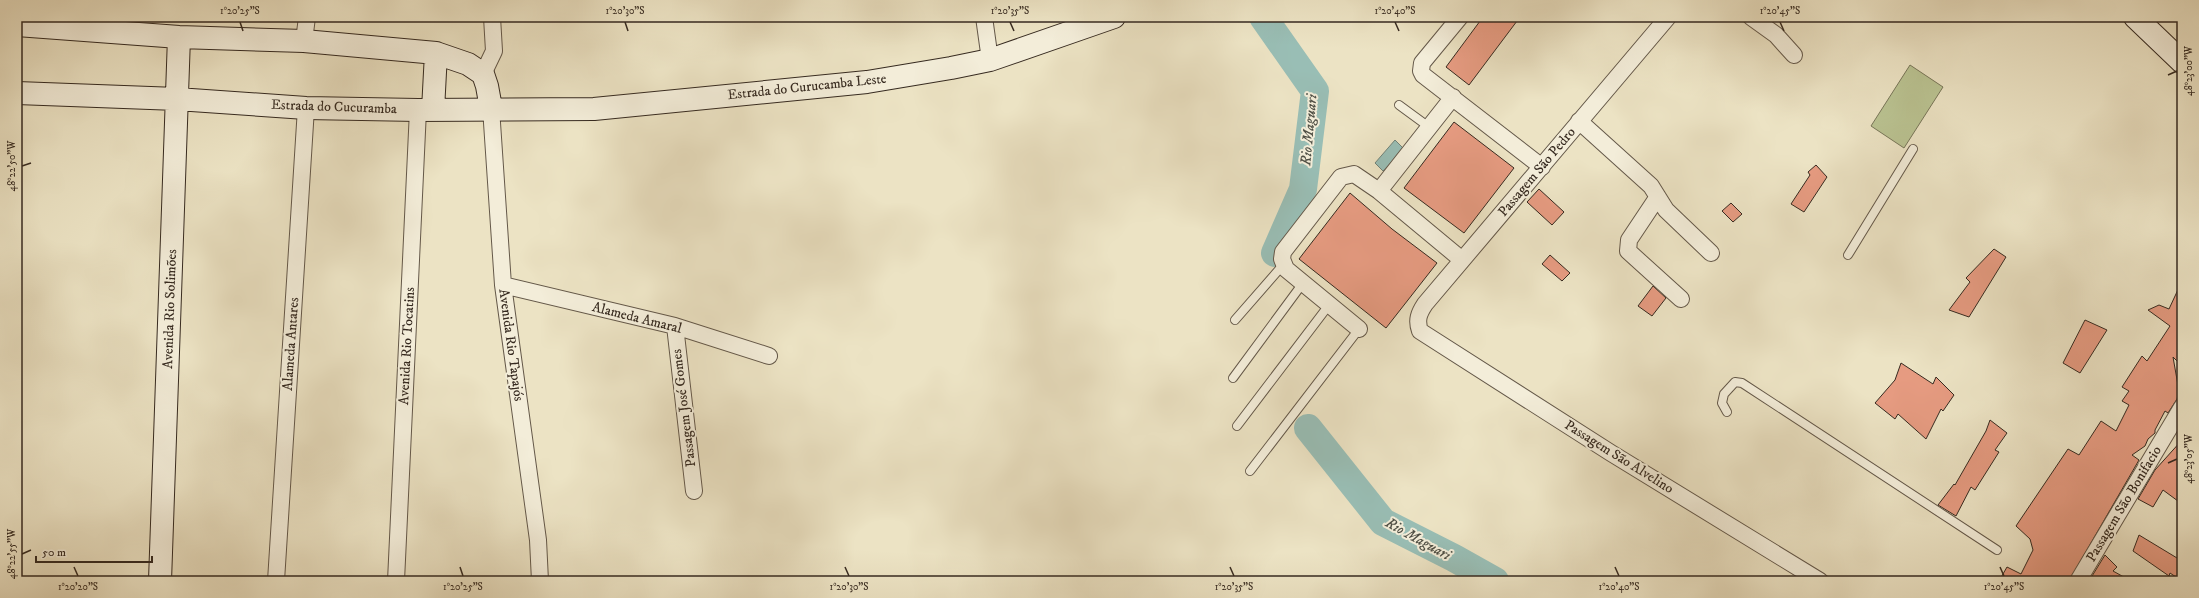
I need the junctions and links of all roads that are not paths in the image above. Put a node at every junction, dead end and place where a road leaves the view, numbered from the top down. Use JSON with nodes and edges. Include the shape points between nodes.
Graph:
{"nodes":[{"id":1,"x":307,"y":17,"type":"edge"},
{"id":2,"x":492,"y":17,"type":"edge"},
{"id":3,"x":984,"y":17,"type":"edge"},
{"id":4,"x":1114,"y":17,"type":"edge"},
{"id":5,"x":1460,"y":17,"type":"edge"},
{"id":6,"x":1668,"y":17,"type":"edge"},
{"id":7,"x":1751,"y":17,"type":"edge"},
{"id":8,"x":2135,"y":17,"type":"edge"},
{"id":9,"x":17,"y":24,"type":"edge"},
{"id":10,"x":180,"y":37,"type":"junction"},
{"id":11,"x":304,"y":41,"type":"junction"},
{"id":12,"x":436,"y":53,"type":"junction"},
{"id":13,"x":1794,"y":55,"type":"dead end"},
{"id":14,"x":990,"y":60,"type":"junction"},
{"id":15,"x":2181,"y":60,"type":"edge"},
{"id":16,"x":483,"y":74,"type":"junction"},
{"id":17,"x":17,"y":93,"type":"edge"},
{"id":18,"x":1453,"y":97,"type":"junction"},
{"id":19,"x":177,"y":99,"type":"junction"},
{"id":20,"x":1399,"y":105,"type":"dead end"},
{"id":21,"x":306,"y":108,"type":"junction"},
{"id":22,"x":491,"y":108,"type":"junction"},
{"id":23,"x":426,"y":110,"type":"junction"},
{"id":24,"x":1580,"y":121,"type":"junction"},
{"id":25,"x":1429,"y":127,"type":"junction"},
{"id":26,"x":1913,"y":149,"type":"dead end"},
{"id":27,"x":1542,"y":167,"type":"junction"},
{"id":28,"x":1379,"y":190,"type":"junction"},
{"id":29,"x":1657,"y":198,"type":"junction"},
{"id":30,"x":1711,"y":253,"type":"dead end"},
{"id":31,"x":1848,"y":255,"type":"dead end"},
{"id":32,"x":1462,"y":260,"type":"junction"},
{"id":33,"x":1283,"y":265,"type":"junction"},
{"id":34,"x":1303,"y":283,"type":"junction"},
{"id":35,"x":503,"y":285,"type":"junction"},
{"id":36,"x":1681,"y":299,"type":"dead end"},
{"id":37,"x":1329,"y":305,"type":"junction"},
{"id":38,"x":1234,"y":320,"type":"dead end"},
{"id":39,"x":675,"y":326,"type":"junction"},
{"id":40,"x":1359,"y":329,"type":"joint"},
{"id":41,"x":1420,"y":331,"type":"joint"},
{"id":42,"x":769,"y":356,"type":"dead end"},
{"id":43,"x":1233,"y":378,"type":"dead end"},
{"id":44,"x":2182,"y":407,"type":"edge"},
{"id":45,"x":1727,"y":412,"type":"dead end"},
{"id":46,"x":1237,"y":426,"type":"dead end"},
{"id":47,"x":1250,"y":471,"type":"dead end"},
{"id":48,"x":694,"y":491,"type":"dead end"},
{"id":49,"x":1997,"y":550,"type":"dead end"},
{"id":50,"x":160,"y":581,"type":"edge"},
{"id":51,"x":276,"y":581,"type":"edge"},
{"id":52,"x":396,"y":581,"type":"edge"},
{"id":53,"x":540,"y":581,"type":"edge"},
{"id":54,"x":1820,"y":581,"type":"edge"},
{"id":55,"x":2078,"y":581,"type":"edge"}],
"edges":[{"from":1,"to":11,"type":"street"},
{"from":2,"to":16,"type":"street","via":[[494,51]]},
{"from":3,"to":14,"type":"street"},
{"from":4,"to":14,"type":"main road","name":"Estrada do Curucamba Leste"},
{"from":5,"to":18,"type":"street","via":[[1421,67],[1423,75]]},
{"from":6,"to":24,"type":"street","name":"Passagem São Pedro"},
{"from":7,"to":13,"type":"street","via":[[1776,36]]},
{"from":8,"to":15,"type":"main road"},
{"from":9,"to":10,"type":"main road"},
{"from":10,"to":11,"type":"main road"},
{"from":10,"to":19,"type":"main road","name":"Avenida Rio Solimões"},
{"from":11,"to":12,"type":"main road"},
{"from":12,"to":16,"type":"main road","via":[[468,64]]},
{"from":12,"to":23,"type":"main road"},
{"from":14,"to":22,"type":"main road","name":"Estrada do Curucamba Leste","via":[[867,82],[602,108]]},
{"from":16,"to":22,"type":"main road"},
{"from":17,"to":19,"type":"main road","name":"Estrada do Cucuramba"},
{"from":18,"to":25,"type":"street"},
{"from":18,"to":27,"type":"street"},
{"from":19,"to":21,"type":"main road","name":"Estrada do Cucuramba"},
{"from":19,"to":50,"type":"main road","name":"Avenida Rio Solimões"},
{"from":20,"to":25,"type":"lane"},
{"from":21,"to":23,"type":"main road","name":"Estrada do Cucuramba"},
{"from":21,"to":51,"type":"street","name":"Alameda Antares"},
{"from":22,"to":23,"type":"main road","name":"Estrada do Cucuramba"},
{"from":22,"to":35,"type":"street","name":"Avenida Rio Tapajós"},
{"from":23,"to":52,"type":"street","name":"Avenida Rio Tocatins"},
{"from":24,"to":27,"type":"street","name":"Passagem São Pedro"},
{"from":24,"to":29,"type":"street","via":[[1651,186]]},
{"from":25,"to":28,"type":"street"},
{"from":26,"to":31,"type":"lane"},
{"from":27,"to":32,"type":"street","name":"Passagem São Pedro"},
{"from":28,"to":32,"type":"street"},
{"from":28,"to":33,"type":"street","via":[[1354,174],[1341,177],[1283,252]]},
{"from":29,"to":30,"type":"street"},
{"from":29,"to":36,"type":"street","via":[[1628,240],[1628,251]]},
{"from":32,"to":41,"type":"street","name":"Passagem São Pedro","via":[[1418,315],[1417,324]]},
{"from":33,"to":34,"type":"street"},
{"from":33,"to":38,"type":"lane"},
{"from":34,"to":37,"type":"street"},
{"from":34,"to":43,"type":"lane"},
{"from":35,"to":39,"type":"street","name":"Alameda Amaral"},
{"from":35,"to":53,"type":"street","name":"Avenida Rio Tapajós","via":[[538,540]]},
{"from":37,"to":40,"type":"street"},
{"from":37,"to":46,"type":"lane"},
{"from":39,"to":42,"type":"street","name":"Alameda Amaral"},
{"from":39,"to":48,"type":"street","name":"Passagem José Gomes"},
{"from":40,"to":47,"type":"lane"},
{"from":41,"to":54,"type":"street","name":"Passagem São Alvelino","via":[[1611,453]]},
{"from":44,"to":55,"type":"street","name":"Passagem São Bonifacio"},
{"from":45,"to":49,"type":"lane","via":[[1722,403],[1724,394],[1732,384],[1742,382]]}]}
